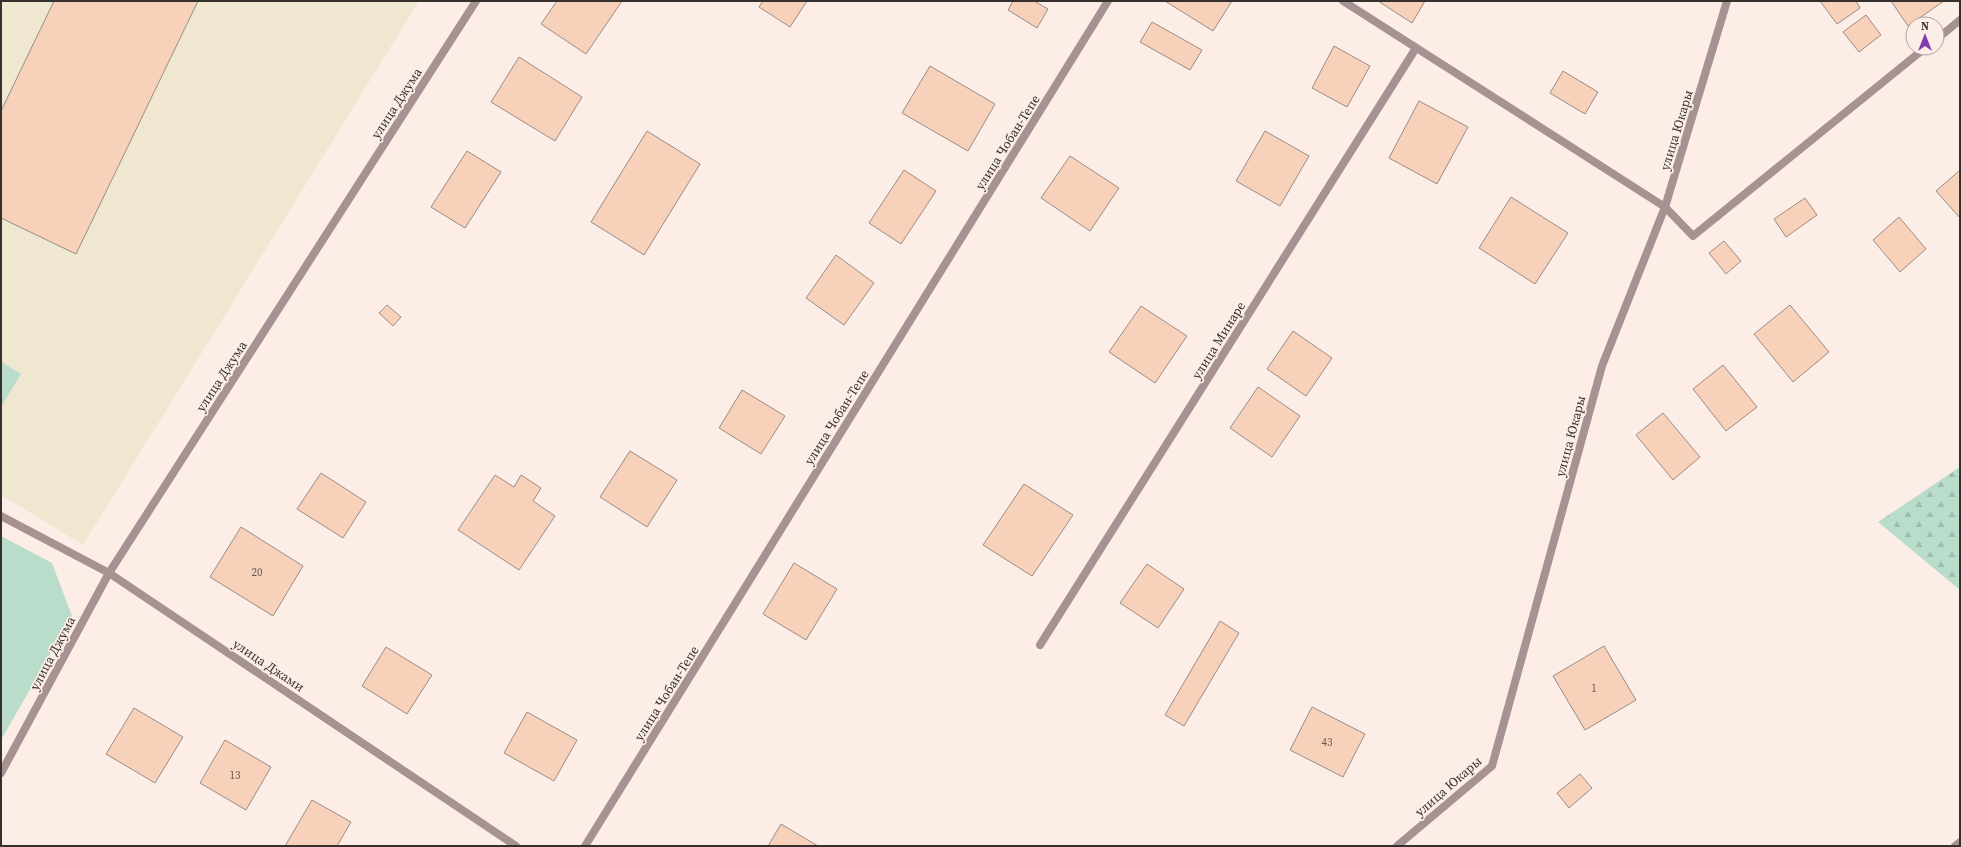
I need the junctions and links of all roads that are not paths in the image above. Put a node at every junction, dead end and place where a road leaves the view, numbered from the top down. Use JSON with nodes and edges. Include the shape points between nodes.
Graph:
{"nodes":[{"id":1,"x":476,"y":1,"type":"edge"},
{"id":2,"x":1108,"y":1,"type":"edge"},
{"id":3,"x":1344,"y":1,"type":"edge"},
{"id":4,"x":1727,"y":1,"type":"edge"},
{"id":5,"x":1960,"y":20,"type":"edge"},
{"id":6,"x":1945,"y":32,"type":"edge"},
{"id":7,"x":1416,"y":48,"type":"junction"},
{"id":8,"x":1915,"y":56,"type":"edge"},
{"id":9,"x":1665,"y":207,"type":"junction"},
{"id":10,"x":1,"y":516,"type":"edge"},
{"id":11,"x":109,"y":572,"type":"junction"},
{"id":12,"x":1040,"y":645,"type":"dead end"},
{"id":13,"x":1,"y":773,"type":"edge"},
{"id":14,"x":1960,"y":842,"type":"edge"},
{"id":15,"x":516,"y":846,"type":"edge"},
{"id":16,"x":586,"y":846,"type":"edge"},
{"id":17,"x":1397,"y":846,"type":"edge"},
{"id":18,"x":1954,"y":846,"type":"edge"}],
"edges":[{"from":1,"to":11,"type":"street","name":"улица Джума"},
{"from":2,"to":16,"type":"street","name":"улица Чобан-Тепе"},
{"from":3,"to":7,"type":"street"},
{"from":4,"to":9,"type":"street","name":"улица Юкары"},
{"from":5,"to":6,"type":"street"},
{"from":7,"to":9,"type":"street"},
{"from":7,"to":12,"type":"street","name":"улица Минаре"},
{"from":8,"to":9,"type":"street","via":[[1693,236]]},
{"from":9,"to":17,"type":"street","name":"улица Юкары","via":[[1602,366],[1492,766]]},
{"from":10,"to":11,"type":"street","name":"улица Джами"},
{"from":11,"to":13,"type":"street","name":"улица Джума"},
{"from":11,"to":15,"type":"street","name":"улица Джами"},
{"from":14,"to":18,"type":"street"}]}
